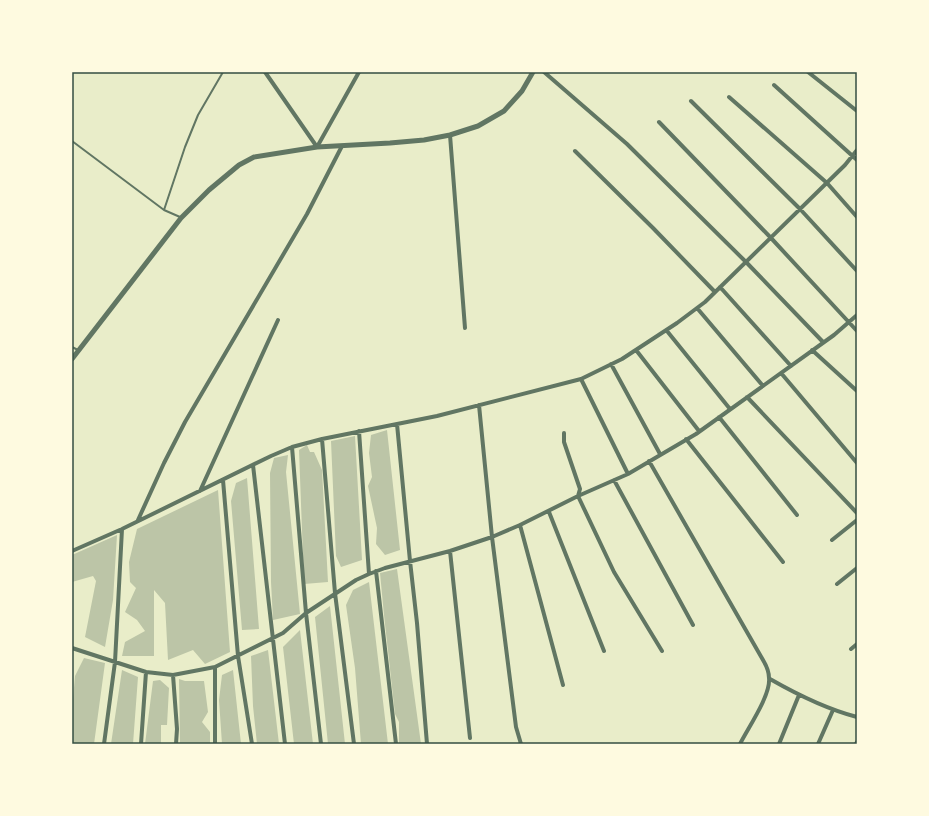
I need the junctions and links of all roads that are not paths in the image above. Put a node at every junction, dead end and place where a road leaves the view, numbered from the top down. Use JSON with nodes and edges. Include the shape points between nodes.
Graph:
{"nodes":[{"id":1,"x":223,"y":72,"type":"edge"},
{"id":2,"x":265,"y":72,"type":"edge"},
{"id":3,"x":359,"y":72,"type":"edge"},
{"id":4,"x":533,"y":72,"type":"edge"},
{"id":5,"x":544,"y":72,"type":"edge"},
{"id":6,"x":808,"y":72,"type":"edge"},
{"id":7,"x":774,"y":85,"type":"dead end"},
{"id":8,"x":729,"y":97,"type":"dead end"},
{"id":9,"x":691,"y":101,"type":"dead end"},
{"id":10,"x":857,"y":111,"type":"edge"},
{"id":11,"x":660,"y":122,"type":"dead end"},
{"id":12,"x":450,"y":135,"type":"junction"},
{"id":13,"x":72,"y":141,"type":"edge"},
{"id":14,"x":342,"y":146,"type":"junction"},
{"id":15,"x":317,"y":147,"type":"junction"},
{"id":16,"x":857,"y":150,"type":"edge"},
{"id":17,"x":575,"y":151,"type":"dead end"},
{"id":18,"x":853,"y":156,"type":"junction"},
{"id":19,"x":857,"y":160,"type":"edge"},
{"id":20,"x":827,"y":183,"type":"junction"},
{"id":21,"x":800,"y":209,"type":"junction"},
{"id":22,"x":164,"y":210,"type":"junction"},
{"id":23,"x":857,"y":217,"type":"edge"},
{"id":24,"x":182,"y":218,"type":"junction"},
{"id":25,"x":771,"y":238,"type":"junction"},
{"id":26,"x":746,"y":262,"type":"junction"},
{"id":27,"x":857,"y":271,"type":"edge"},
{"id":28,"x":720,"y":287,"type":"junction"},
{"id":29,"x":715,"y":292,"type":"junction"},
{"id":30,"x":697,"y":308,"type":"junction"},
{"id":31,"x":857,"y":315,"type":"edge"},
{"id":32,"x":278,"y":320,"type":"dead end"},
{"id":33,"x":848,"y":322,"type":"junction"},
{"id":34,"x":464,"y":328,"type":"dead end"},
{"id":35,"x":667,"y":330,"type":"junction"},
{"id":36,"x":857,"y":331,"type":"edge"},
{"id":37,"x":823,"y":342,"type":"junction"},
{"id":38,"x":72,"y":347,"type":"edge"},
{"id":39,"x":79,"y":350,"type":"junction"},
{"id":40,"x":636,"y":350,"type":"junction"},
{"id":41,"x":812,"y":350,"type":"junction"},
{"id":42,"x":72,"y":359,"type":"edge"},
{"id":43,"x":611,"y":364,"type":"junction"},
{"id":44,"x":791,"y":366,"type":"junction"},
{"id":45,"x":781,"y":373,"type":"junction"},
{"id":46,"x":581,"y":379,"type":"junction"},
{"id":47,"x":763,"y":386,"type":"junction"},
{"id":48,"x":857,"y":391,"type":"edge"},
{"id":49,"x":747,"y":397,"type":"junction"},
{"id":50,"x":479,"y":405,"type":"junction"},
{"id":51,"x":730,"y":409,"type":"junction"},
{"id":52,"x":719,"y":417,"type":"junction"},
{"id":53,"x":397,"y":424,"type":"junction"},
{"id":54,"x":359,"y":431,"type":"junction"},
{"id":55,"x":699,"y":431,"type":"junction"},
{"id":56,"x":564,"y":433,"type":"dead end"},
{"id":57,"x":322,"y":439,"type":"junction"},
{"id":58,"x":686,"y":439,"type":"junction"},
{"id":59,"x":292,"y":447,"type":"junction"},
{"id":60,"x":660,"y":454,"type":"junction"},
{"id":61,"x":649,"y":461,"type":"junction"},
{"id":62,"x":857,"y":463,"type":"edge"},
{"id":63,"x":253,"y":465,"type":"junction"},
{"id":64,"x":628,"y":474,"type":"junction"},
{"id":65,"x":223,"y":480,"type":"junction"},
{"id":66,"x":614,"y":480,"type":"junction"},
{"id":67,"x":200,"y":491,"type":"junction"},
{"id":68,"x":578,"y":496,"type":"junction"},
{"id":69,"x":549,"y":512,"type":"junction"},
{"id":70,"x":857,"y":513,"type":"edge"},
{"id":71,"x":797,"y":515,"type":"dead end"},
{"id":72,"x":857,"y":520,"type":"edge"},
{"id":73,"x":138,"y":521,"type":"junction"},
{"id":74,"x":520,"y":525,"type":"junction"},
{"id":75,"x":122,"y":528,"type":"junction"},
{"id":76,"x":492,"y":537,"type":"junction"},
{"id":77,"x":832,"y":540,"type":"dead end"},
{"id":78,"x":72,"y":551,"type":"edge"},
{"id":79,"x":450,"y":551,"type":"junction"},
{"id":80,"x":410,"y":561,"type":"junction"},
{"id":81,"x":783,"y":562,"type":"dead end"},
{"id":82,"x":857,"y":568,"type":"edge"},
{"id":83,"x":376,"y":571,"type":"junction"},
{"id":84,"x":369,"y":574,"type":"junction"},
{"id":85,"x":837,"y":584,"type":"dead end"},
{"id":86,"x":335,"y":593,"type":"junction"},
{"id":87,"x":306,"y":613,"type":"junction"},
{"id":88,"x":693,"y":625,"type":"dead end"},
{"id":89,"x":272,"y":638,"type":"junction"},
{"id":90,"x":857,"y":644,"type":"edge"},
{"id":91,"x":72,"y":648,"type":"edge"},
{"id":92,"x":851,"y":649,"type":"dead end"},
{"id":93,"x":604,"y":651,"type":"dead end"},
{"id":94,"x":662,"y":651,"type":"dead end"},
{"id":95,"x":72,"y":654,"type":"edge"},
{"id":96,"x":238,"y":656,"type":"junction"},
{"id":97,"x":115,"y":662,"type":"junction"},
{"id":98,"x":215,"y":667,"type":"junction"},
{"id":99,"x":146,"y":672,"type":"junction"},
{"id":100,"x":173,"y":675,"type":"junction"},
{"id":101,"x":770,"y":679,"type":"junction"},
{"id":102,"x":563,"y":685,"type":"dead end"},
{"id":103,"x":799,"y":695,"type":"junction"},
{"id":104,"x":833,"y":710,"type":"junction"},
{"id":105,"x":857,"y":717,"type":"edge"},
{"id":106,"x":470,"y":738,"type":"dead end"},
{"id":107,"x":104,"y":744,"type":"edge"},
{"id":108,"x":141,"y":744,"type":"edge"},
{"id":109,"x":176,"y":744,"type":"edge"},
{"id":110,"x":215,"y":744,"type":"edge"},
{"id":111,"x":252,"y":744,"type":"edge"},
{"id":112,"x":285,"y":744,"type":"edge"},
{"id":113,"x":321,"y":744,"type":"edge"},
{"id":114,"x":354,"y":744,"type":"edge"},
{"id":115,"x":396,"y":744,"type":"edge"},
{"id":116,"x":426,"y":744,"type":"edge"},
{"id":117,"x":521,"y":744,"type":"edge"},
{"id":118,"x":740,"y":744,"type":"edge"},
{"id":119,"x":779,"y":744,"type":"edge"},
{"id":120,"x":818,"y":744,"type":"edge"}],
"edges":[{"from":1,"to":22,"type":"lane","via":[[198,115]]},
{"from":2,"to":15,"type":"street"},
{"from":3,"to":15,"type":"street"},
{"from":4,"to":12,"type":"street","via":[[522,91],[504,111],[478,126]]},
{"from":5,"to":26,"type":"street","via":[[627,144]]},
{"from":6,"to":10,"type":"street"},
{"from":7,"to":18,"type":"street"},
{"from":8,"to":20,"type":"street"},
{"from":9,"to":21,"type":"street"},
{"from":11,"to":25,"type":"street"},
{"from":12,"to":14,"type":"street","via":[[424,140]]},
{"from":12,"to":34,"type":"street"},
{"from":13,"to":22,"type":"lane"},
{"from":14,"to":15,"type":"street"},
{"from":14,"to":73,"type":"street","via":[[307,214],[185,422]]},
{"from":15,"to":24,"type":"street","via":[[254,157],[239,165],[209,190]]},
{"from":16,"to":18,"type":"street"},
{"from":17,"to":29,"type":"street"},
{"from":18,"to":19,"type":"street"},
{"from":18,"to":20,"type":"street"},
{"from":20,"to":21,"type":"street"},
{"from":20,"to":23,"type":"street"},
{"from":21,"to":25,"type":"street"},
{"from":21,"to":27,"type":"street"},
{"from":22,"to":24,"type":"lane"},
{"from":24,"to":39,"type":"street"},
{"from":25,"to":26,"type":"street"},
{"from":25,"to":33,"type":"street"},
{"from":26,"to":28,"type":"street"},
{"from":26,"to":37,"type":"street"},
{"from":28,"to":29,"type":"street"},
{"from":28,"to":44,"type":"street"},
{"from":29,"to":30,"type":"street"},
{"from":30,"to":35,"type":"street"},
{"from":30,"to":47,"type":"street"},
{"from":31,"to":33,"type":"street"},
{"from":32,"to":67,"type":"street"},
{"from":33,"to":36,"type":"street"},
{"from":33,"to":37,"type":"street"},
{"from":35,"to":40,"type":"street"},
{"from":35,"to":51,"type":"street"},
{"from":37,"to":41,"type":"street"},
{"from":38,"to":39,"type":"lane"},
{"from":39,"to":42,"type":"street"},
{"from":40,"to":43,"type":"street"},
{"from":40,"to":55,"type":"street"},
{"from":41,"to":44,"type":"street"},
{"from":41,"to":48,"type":"street"},
{"from":43,"to":46,"type":"street"},
{"from":43,"to":60,"type":"street"},
{"from":44,"to":45,"type":"street"},
{"from":45,"to":47,"type":"street"},
{"from":45,"to":62,"type":"street"},
{"from":46,"to":50,"type":"street"},
{"from":46,"to":64,"type":"street"},
{"from":47,"to":49,"type":"street"},
{"from":49,"to":51,"type":"street"},
{"from":49,"to":70,"type":"street"},
{"from":50,"to":53,"type":"street"},
{"from":50,"to":76,"type":"street"},
{"from":51,"to":52,"type":"street"},
{"from":52,"to":55,"type":"street"},
{"from":52,"to":71,"type":"street"},
{"from":53,"to":54,"type":"street"},
{"from":53,"to":80,"type":"street"},
{"from":54,"to":57,"type":"street"},
{"from":54,"to":84,"type":"street"},
{"from":55,"to":58,"type":"street"},
{"from":56,"to":68,"type":"street","via":[[564,442],[580,489]]},
{"from":57,"to":59,"type":"street"},
{"from":57,"to":86,"type":"street"},
{"from":58,"to":60,"type":"street"},
{"from":58,"to":81,"type":"street"},
{"from":59,"to":63,"type":"street"},
{"from":59,"to":87,"type":"street"},
{"from":60,"to":61,"type":"street"},
{"from":61,"to":64,"type":"street"},
{"from":61,"to":101,"type":"street","via":[[763,660]]},
{"from":63,"to":65,"type":"street"},
{"from":63,"to":89,"type":"street"},
{"from":64,"to":66,"type":"street"},
{"from":65,"to":67,"type":"street"},
{"from":65,"to":96,"type":"street"},
{"from":66,"to":68,"type":"street"},
{"from":66,"to":88,"type":"street"},
{"from":67,"to":73,"type":"street"},
{"from":68,"to":69,"type":"street"},
{"from":68,"to":94,"type":"street","via":[[614,572]]},
{"from":69,"to":74,"type":"street"},
{"from":69,"to":93,"type":"street"},
{"from":72,"to":77,"type":"street"},
{"from":73,"to":75,"type":"street"},
{"from":74,"to":76,"type":"street"},
{"from":74,"to":102,"type":"street"},
{"from":75,"to":78,"type":"street"},
{"from":75,"to":97,"type":"street"},
{"from":76,"to":79,"type":"street"},
{"from":76,"to":117,"type":"street","via":[[516,727]]},
{"from":79,"to":80,"type":"street"},
{"from":79,"to":106,"type":"street"},
{"from":80,"to":83,"type":"street"},
{"from":80,"to":116,"type":"street"},
{"from":82,"to":85,"type":"street"},
{"from":83,"to":84,"type":"street"},
{"from":83,"to":115,"type":"street"},
{"from":84,"to":86,"type":"street"},
{"from":86,"to":87,"type":"street"},
{"from":86,"to":114,"type":"street"},
{"from":87,"to":89,"type":"street"},
{"from":87,"to":113,"type":"street"},
{"from":89,"to":96,"type":"street"},
{"from":89,"to":112,"type":"street"},
{"from":90,"to":92,"type":"street"},
{"from":91,"to":95,"type":"street"},
{"from":91,"to":97,"type":"street"},
{"from":96,"to":98,"type":"street"},
{"from":96,"to":111,"type":"street"},
{"from":97,"to":99,"type":"street"},
{"from":97,"to":107,"type":"street"},
{"from":98,"to":100,"type":"street"},
{"from":98,"to":110,"type":"street"},
{"from":99,"to":100,"type":"street"},
{"from":99,"to":108,"type":"street"},
{"from":100,"to":109,"type":"street"},
{"from":101,"to":103,"type":"street"},
{"from":101,"to":118,"type":"street","via":[[764,701]]},
{"from":103,"to":104,"type":"street"},
{"from":103,"to":119,"type":"street"},
{"from":104,"to":105,"type":"street"},
{"from":104,"to":120,"type":"street"}]}
